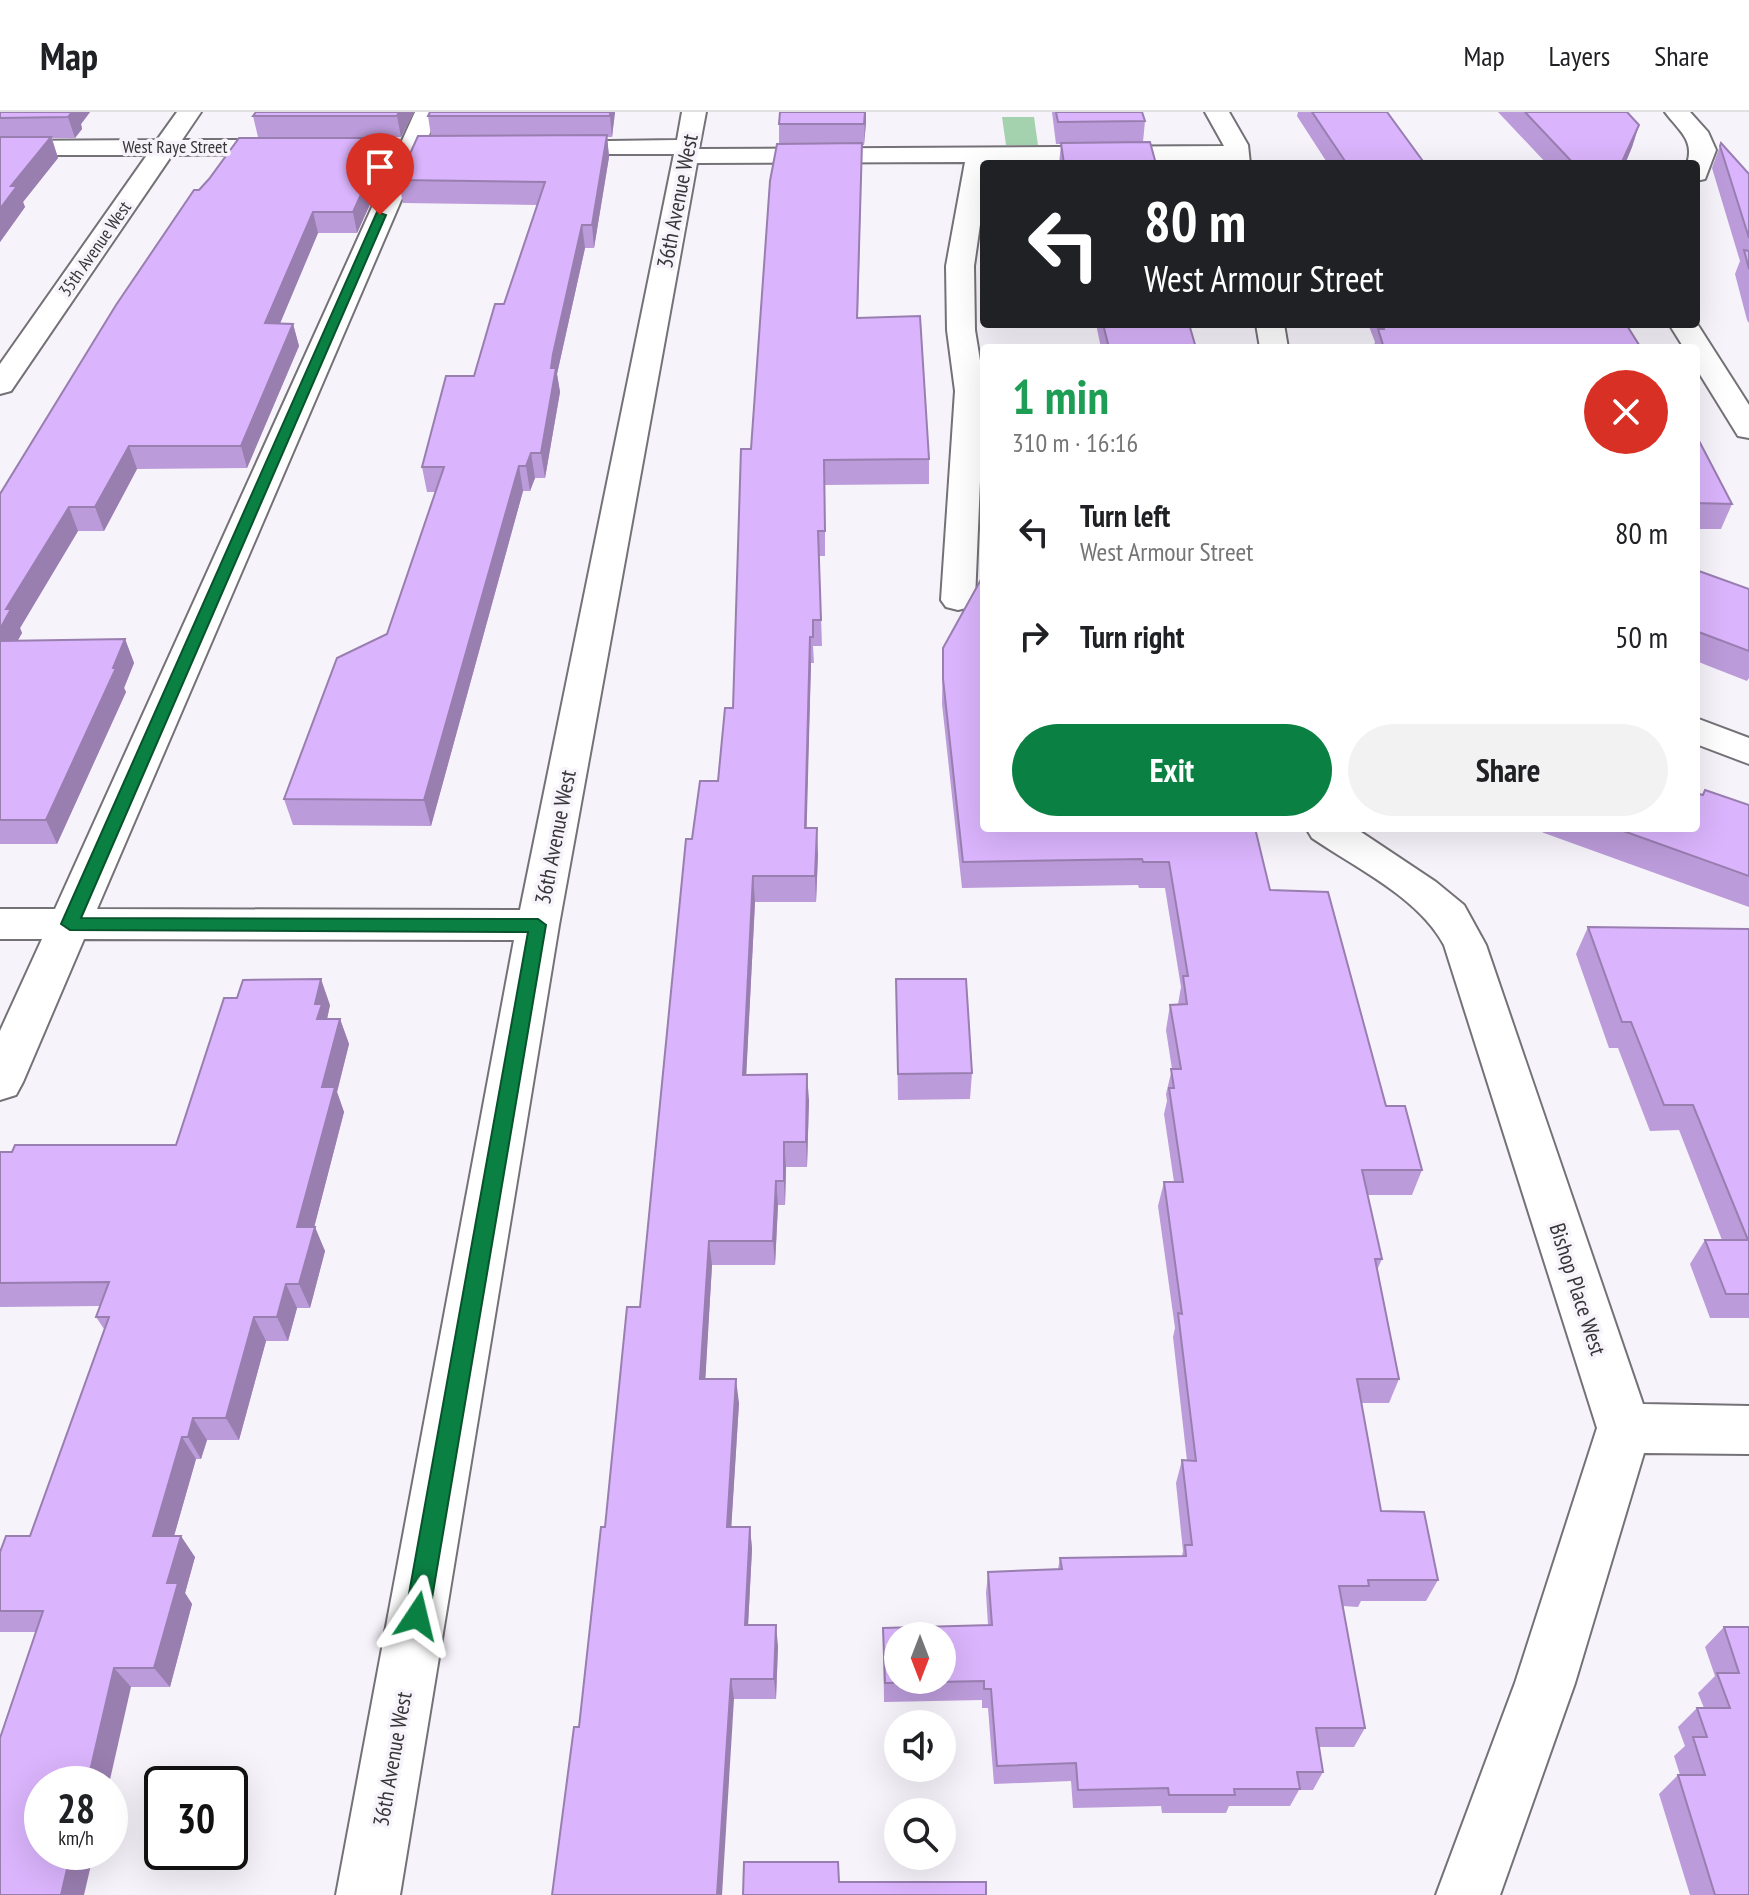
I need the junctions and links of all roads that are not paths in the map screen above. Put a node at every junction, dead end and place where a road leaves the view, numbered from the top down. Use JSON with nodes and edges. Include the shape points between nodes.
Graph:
{"nodes":[{"id":1,"x":189,"y":112,"type":"edge"},
{"id":2,"x":427,"y":112,"type":"edge"},
{"id":3,"x":1217,"y":112,"type":"edge"},
{"id":4,"x":1677,"y":112,"type":"edge"},
{"id":5,"x":689,"y":139,"type":"edge"},
{"id":6,"x":166,"y":147,"type":"junction"},
{"id":7,"x":314,"y":147,"type":"edge"},
{"id":8,"x":0,"y":148,"type":"edge"},
{"id":9,"x":524,"y":148,"type":"edge"},
{"id":10,"x":978,"y":155,"type":"junction"},
{"id":11,"x":1238,"y":159,"type":"edge"},
{"id":12,"x":1700,"y":162,"type":"edge"},
{"id":13,"x":1700,"y":351,"type":"edge"},
{"id":14,"x":0,"y":385,"type":"edge"},
{"id":15,"x":1749,"y":429,"type":"edge"},
{"id":16,"x":958,"y":600,"type":"dead end"},
{"id":17,"x":1700,"y":732,"type":"edge"},
{"id":18,"x":1749,"y":752,"type":"edge"},
{"id":19,"x":1332,"y":832,"type":"edge"},
{"id":20,"x":0,"y":924,"type":"edge"},
{"id":21,"x":70,"y":924,"type":"junction"},
{"id":22,"x":538,"y":925,"type":"junction"},
{"id":23,"x":0,"y":1082,"type":"edge"},
{"id":24,"x":1624,"y":1428,"type":"junction"},
{"id":25,"x":1749,"y":1430,"type":"edge"},
{"id":26,"x":368,"y":1895,"type":"edge"},
{"id":27,"x":1468,"y":1895,"type":"edge"}],
"edges":[{"from":1,"to":6,"type":"street","name":"35th Avenue West"},
{"from":2,"to":21,"type":"street"},
{"from":3,"to":11,"type":"street"},
{"from":4,"to":12,"type":"street","via":[[1699,137],[1704,150]]},
{"from":5,"to":9,"type":"street"},
{"from":5,"to":10,"type":"street"},
{"from":5,"to":22,"type":"street","name":"36th Avenue West"},
{"from":6,"to":7,"type":"street","name":"West Raye Street"},
{"from":6,"to":8,"type":"street","name":"West Raye Street"},
{"from":6,"to":14,"type":"street","name":"35th Avenue West"},
{"from":10,"to":11,"type":"street"},
{"from":10,"to":16,"type":"street","via":[[960,266],[961,330],[970,391]]},
{"from":13,"to":15,"type":"street"},
{"from":17,"to":18,"type":"street"},
{"from":19,"to":24,"type":"street","name":"Bishop Place West","via":[[1421,892],[1449,916],[1465,945]]},
{"from":20,"to":21,"type":"street"},
{"from":21,"to":22,"type":"street"},
{"from":21,"to":23,"type":"street"},
{"from":22,"to":26,"type":"street","name":"36th Avenue West"},
{"from":24,"to":25,"type":"street"},
{"from":24,"to":27,"type":"street","via":[[1545,1683]]}]}
